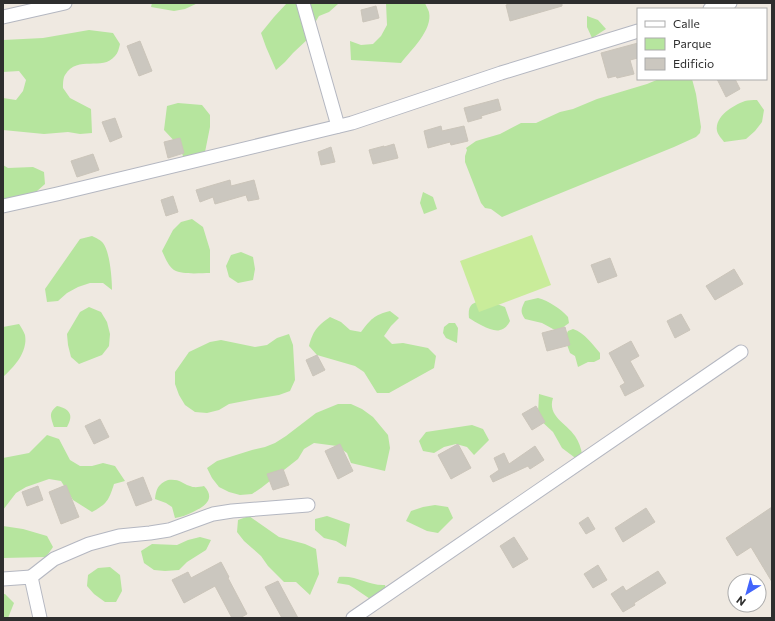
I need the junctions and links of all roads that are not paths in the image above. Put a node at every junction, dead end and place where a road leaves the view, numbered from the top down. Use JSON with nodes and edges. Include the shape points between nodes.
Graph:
{"nodes":[{"id":1,"x":65,"y":3,"type":"edge"},
{"id":2,"x":303,"y":3,"type":"edge"},
{"id":3,"x":730,"y":3,"type":"edge"},
{"id":4,"x":713,"y":8,"type":"edge"},
{"id":5,"x":3,"y":17,"type":"edge"},
{"id":6,"x":637,"y":31,"type":"edge"},
{"id":7,"x":338,"y":126,"type":"junction"},
{"id":8,"x":3,"y":206,"type":"edge"},
{"id":9,"x":741,"y":352,"type":"dead end"},
{"id":10,"x":308,"y":505,"type":"dead end"},
{"id":11,"x":31,"y":577,"type":"junction"},
{"id":12,"x":3,"y":579,"type":"edge"},
{"id":13,"x":40,"y":618,"type":"edge"},
{"id":14,"x":353,"y":618,"type":"edge"}],
"edges":[{"from":1,"to":5,"type":"street"},
{"from":2,"to":7,"type":"street"},
{"from":3,"to":4,"type":"street"},
{"from":6,"to":7,"type":"street"},
{"from":7,"to":8,"type":"street"},
{"from":9,"to":14,"type":"street"},
{"from":10,"to":11,"type":"street","via":[[213,514],[169,530],[119,536],[89,544],[54,559]]},
{"from":11,"to":12,"type":"street"},
{"from":11,"to":13,"type":"street"}]}
